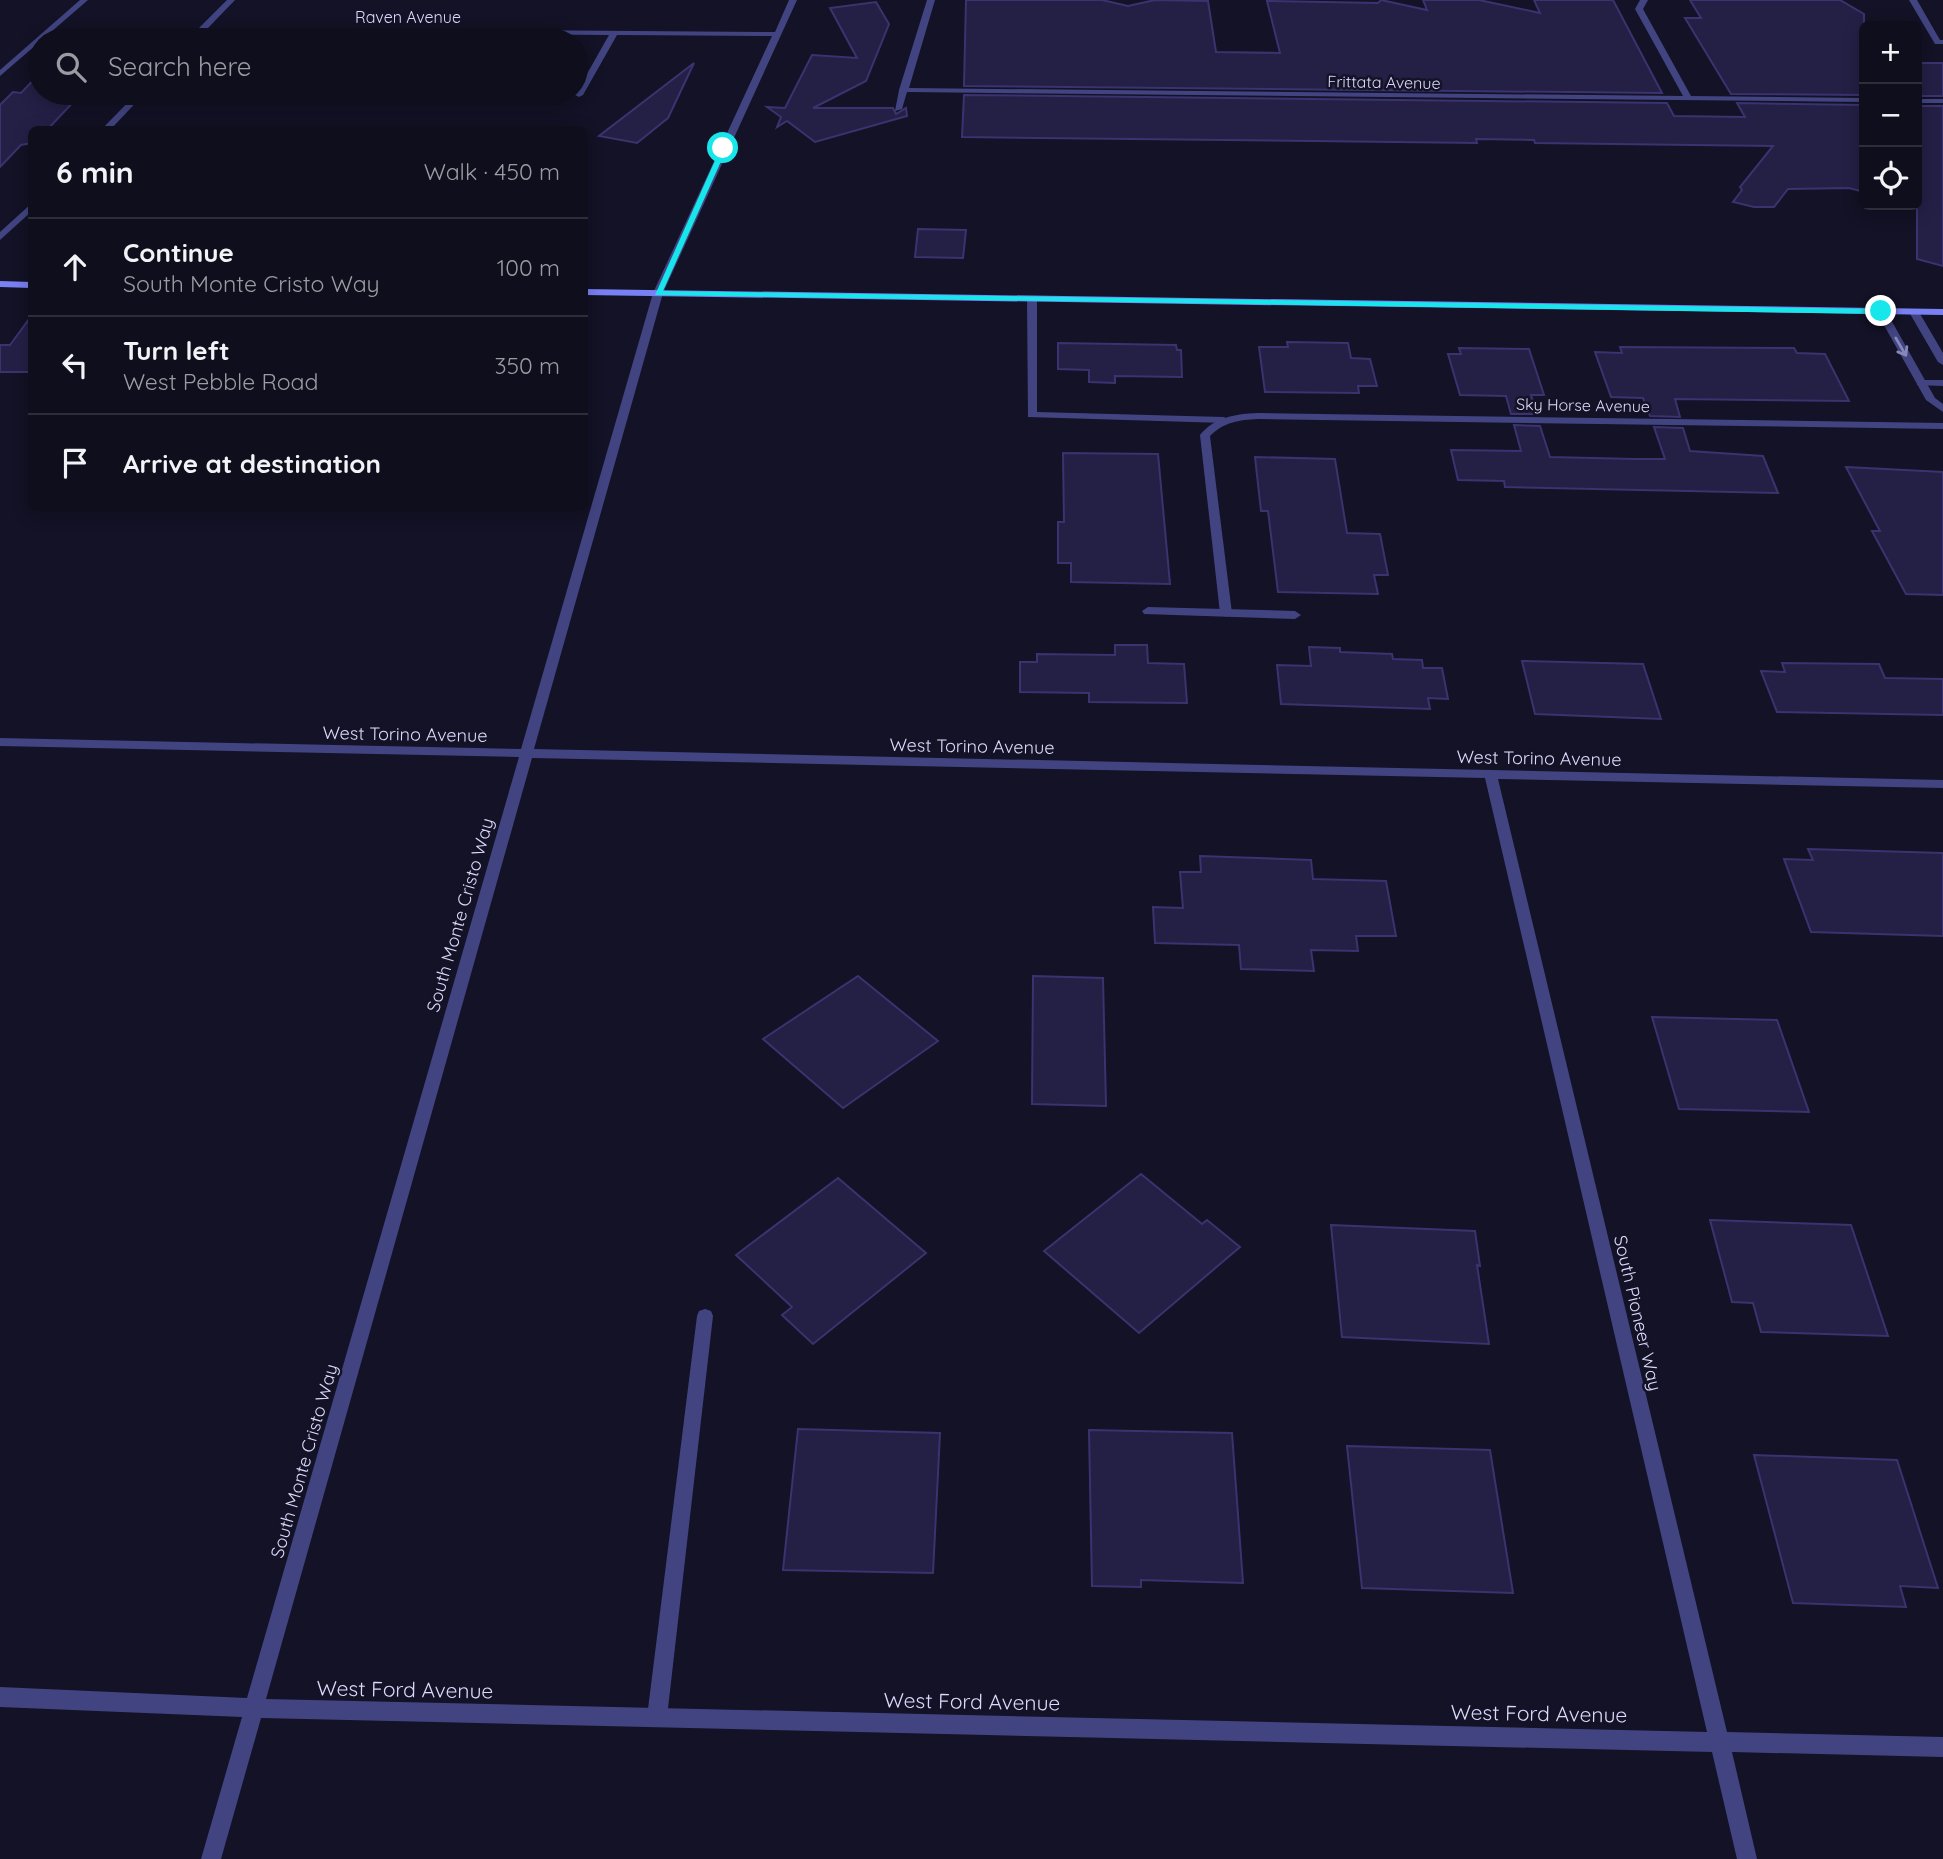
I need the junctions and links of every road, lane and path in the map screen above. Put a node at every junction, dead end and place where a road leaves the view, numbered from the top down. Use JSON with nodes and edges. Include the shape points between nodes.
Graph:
{"nodes":[{"id":1,"x":83,"y":0,"type":"edge"},
{"id":2,"x":231,"y":0,"type":"edge"},
{"id":3,"x":793,"y":0,"type":"edge"},
{"id":4,"x":931,"y":0,"type":"edge"},
{"id":5,"x":1644,"y":0,"type":"edge"},
{"id":6,"x":1913,"y":0,"type":"edge"},
{"id":7,"x":52,"y":28,"type":"edge"},
{"id":8,"x":203,"y":28,"type":"edge"},
{"id":9,"x":588,"y":33,"type":"edge"},
{"id":10,"x":614,"y":33,"type":"junction"},
{"id":11,"x":777,"y":34,"type":"junction"},
{"id":12,"x":1941,"y":42,"type":"edge"},
{"id":13,"x":28,"y":49,"type":"edge"},
{"id":14,"x":0,"y":74,"type":"edge"},
{"id":15,"x":588,"y":79,"type":"edge"},
{"id":16,"x":903,"y":90,"type":"junction"},
{"id":17,"x":1689,"y":99,"type":"junction"},
{"id":18,"x":1859,"y":100,"type":"edge"},
{"id":19,"x":1922,"y":100,"type":"edge"},
{"id":20,"x":1943,"y":101,"type":"edge"},
{"id":21,"x":129,"y":105,"type":"edge"},
{"id":22,"x":898,"y":109,"type":"dead end"},
{"id":23,"x":109,"y":126,"type":"edge"},
{"id":24,"x":28,"y":210,"type":"edge"},
{"id":25,"x":0,"y":237,"type":"edge"},
{"id":26,"x":0,"y":284,"type":"edge"},
{"id":27,"x":28,"y":285,"type":"edge"},
{"id":28,"x":588,"y":292,"type":"edge"},
{"id":29,"x":658,"y":293,"type":"junction"},
{"id":30,"x":1032,"y":299,"type":"junction"},
{"id":31,"x":1881,"y":311,"type":"junction"},
{"id":32,"x":1914,"y":312,"type":"junction"},
{"id":33,"x":1943,"y":312,"type":"edge"},
{"id":34,"x":1943,"y":362,"type":"edge"},
{"id":35,"x":1921,"y":383,"type":"junction"},
{"id":36,"x":1943,"y":383,"type":"edge"},
{"id":37,"x":1943,"y":409,"type":"edge"},
{"id":38,"x":1224,"y":420,"type":"junction"},
{"id":39,"x":1943,"y":426,"type":"edge"},
{"id":40,"x":1147,"y":611,"type":"dead end"},
{"id":41,"x":1226,"y":613,"type":"junction"},
{"id":42,"x":1295,"y":615,"type":"dead end"},
{"id":43,"x":0,"y":742,"type":"edge"},
{"id":44,"x":526,"y":754,"type":"junction"},
{"id":45,"x":1491,"y":775,"type":"junction"},
{"id":46,"x":1943,"y":784,"type":"edge"},
{"id":47,"x":705,"y":1316,"type":"dead end"},
{"id":48,"x":0,"y":1697,"type":"edge"},
{"id":49,"x":253,"y":1708,"type":"junction"},
{"id":50,"x":657,"y":1717,"type":"junction"},
{"id":51,"x":1719,"y":1740,"type":"junction"},
{"id":52,"x":1943,"y":1747,"type":"edge"},
{"id":53,"x":211,"y":1859,"type":"edge"},
{"id":54,"x":1747,"y":1859,"type":"edge"}],
"edges":[{"from":1,"to":7,"type":"street"},
{"from":2,"to":8,"type":"street"},
{"from":3,"to":11,"type":"street","name":"South Monte Cristo Way"},
{"from":4,"to":16,"type":"street"},
{"from":5,"to":17,"type":"street","via":[[1639,9]]},
{"from":6,"to":12,"type":"street"},
{"from":9,"to":10,"type":"street","name":"Raven Avenue"},
{"from":10,"to":11,"type":"street","name":"Raven Avenue"},
{"from":10,"to":15,"type":"street"},
{"from":11,"to":29,"type":"street","name":"South Monte Cristo Way"},
{"from":13,"to":14,"type":"street"},
{"from":16,"to":17,"type":"street","name":"Frittata Avenue"},
{"from":16,"to":22,"type":"street"},
{"from":17,"to":18,"type":"street","name":"Frittata Avenue"},
{"from":19,"to":20,"type":"street"},
{"from":21,"to":23,"type":"street"},
{"from":24,"to":25,"type":"street"},
{"from":26,"to":27,"type":"street"},
{"from":28,"to":29,"type":"street"},
{"from":29,"to":30,"type":"street"},
{"from":29,"to":44,"type":"street","name":"South Monte Cristo Way"},
{"from":30,"to":31,"type":"street"},
{"from":30,"to":38,"type":"street","name":"Sky Horse Avenue","via":[[1031,415]]},
{"from":31,"to":32,"type":"street"},
{"from":31,"to":35,"type":"street","one_way":true},
{"from":32,"to":33,"type":"street"},
{"from":32,"to":34,"type":"street"},
{"from":35,"to":36,"type":"street"},
{"from":35,"to":37,"type":"street"},
{"from":38,"to":39,"type":"street","name":"Sky Horse Avenue","via":[[1258,416]]},
{"from":38,"to":41,"type":"street","via":[[1205,435]]},
{"from":40,"to":41,"type":"street"},
{"from":41,"to":42,"type":"street"},
{"from":43,"to":44,"type":"street","name":"West Torino Avenue"},
{"from":44,"to":45,"type":"street","name":"West Torino Avenue"},
{"from":44,"to":49,"type":"street","name":"South Monte Cristo Way"},
{"from":45,"to":46,"type":"street","name":"West Torino Avenue"},
{"from":45,"to":51,"type":"street","name":"South Pioneer Way"},
{"from":47,"to":50,"type":"street"},
{"from":48,"to":49,"type":"street","name":"West Ford Avenue"},
{"from":49,"to":50,"type":"street","name":"West Ford Avenue"},
{"from":49,"to":53,"type":"street","name":"South Monte Cristo Way"},
{"from":50,"to":51,"type":"street","name":"West Ford Avenue"},
{"from":51,"to":52,"type":"street","name":"West Ford Avenue"},
{"from":51,"to":54,"type":"street","name":"South Pioneer Way"}]}
